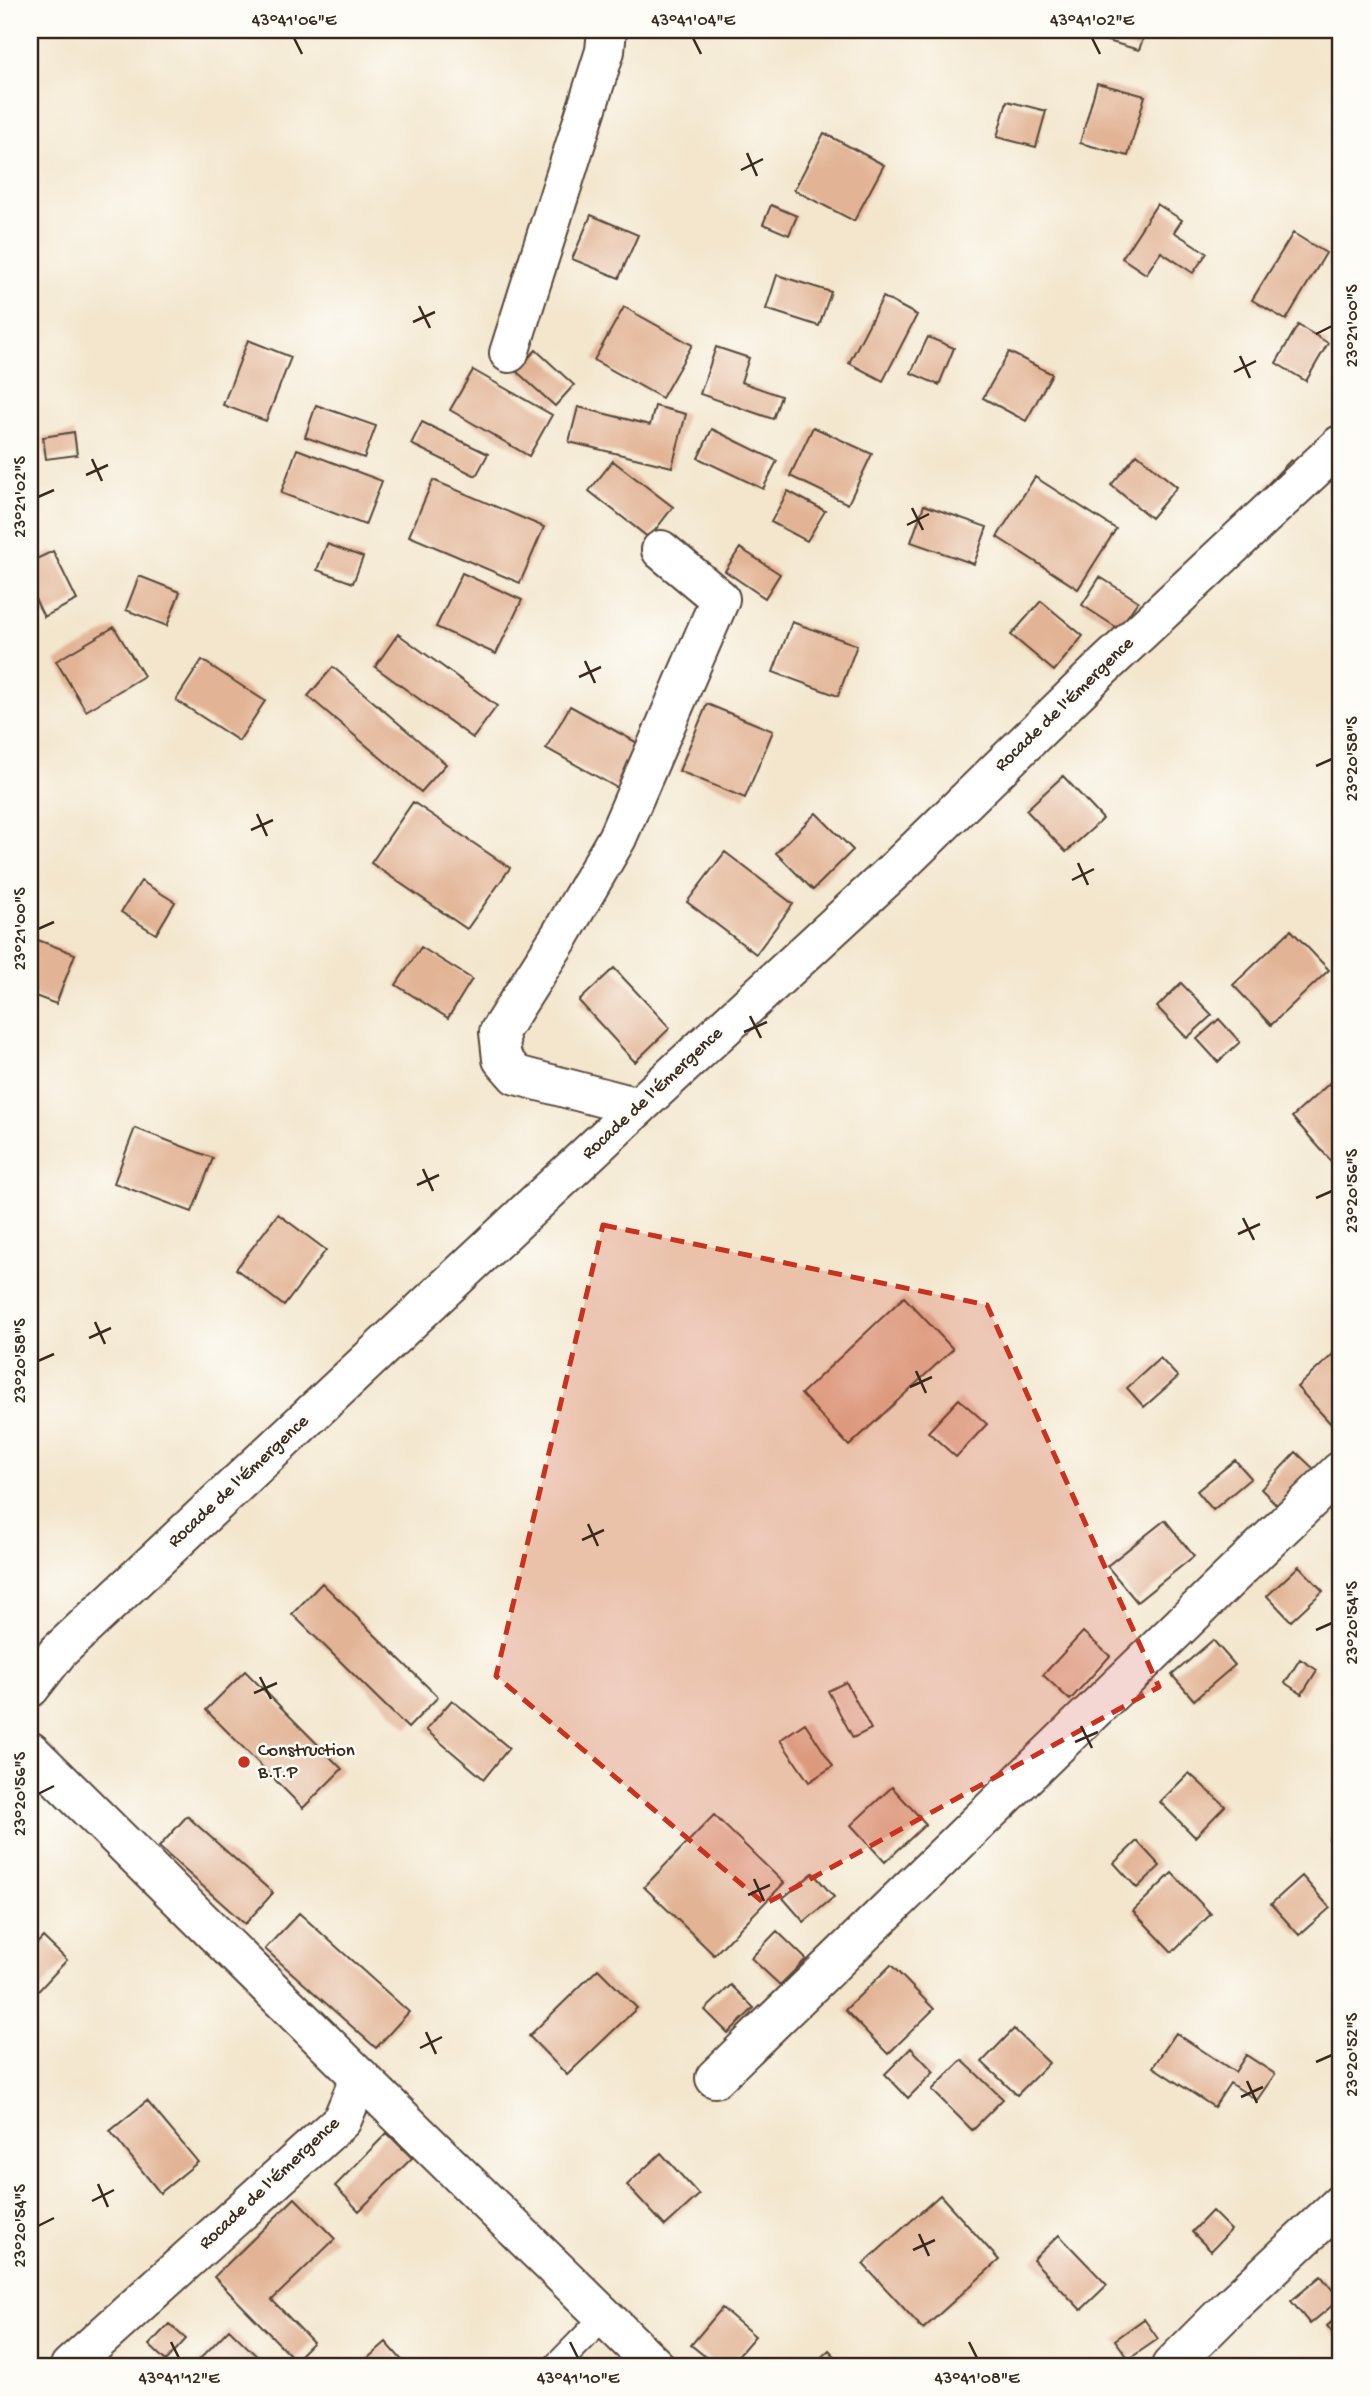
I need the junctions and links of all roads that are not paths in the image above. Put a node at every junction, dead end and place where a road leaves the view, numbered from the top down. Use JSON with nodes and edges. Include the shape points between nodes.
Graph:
{"nodes":[{"id":1,"x":607,"y":30,"type":"edge"},
{"id":2,"x":509,"y":353,"type":"dead end"},
{"id":3,"x":1340,"y":444,"type":"edge"},
{"id":4,"x":661,"y":550,"type":"dead end"},
{"id":5,"x":638,"y":1107,"type":"junction"},
{"id":6,"x":1340,"y":1471,"type":"edge"},
{"id":7,"x":30,"y":1688,"type":"edge"},
{"id":8,"x":30,"y":1751,"type":"edge"},
{"id":9,"x":360,"y":2077,"type":"junction"},
{"id":10,"x":715,"y":2078,"type":"dead end"},
{"id":11,"x":1340,"y":2204,"type":"edge"},
{"id":12,"x":604,"y":2317,"type":"junction"},
{"id":13,"x":70,"y":2366,"type":"edge"},
{"id":14,"x":556,"y":2366,"type":"edge"},
{"id":15,"x":655,"y":2366,"type":"edge"},
{"id":16,"x":1171,"y":2366,"type":"edge"}],
"edges":[{"from":1,"to":2,"type":"street","via":[[605,51]]},
{"from":3,"to":5,"type":"street","name":"Rocade de l'Émergence","via":[[896,869]]},
{"from":4,"to":5,"type":"street","via":[[720,599],[617,838],[499,1032],[502,1059],[516,1074]]},
{"from":5,"to":7,"type":"street","name":"Rocade de l'Émergence","via":[[58,1651]]},
{"from":6,"to":10,"type":"street"},
{"from":8,"to":9,"type":"street"},
{"from":9,"to":12,"type":"street"},
{"from":9,"to":13,"type":"street","name":"Rocade de l'Émergence","via":[[342,2120]]},
{"from":11,"to":16,"type":"street"},
{"from":12,"to":14,"type":"lane"},
{"from":12,"to":15,"type":"street"}]}
